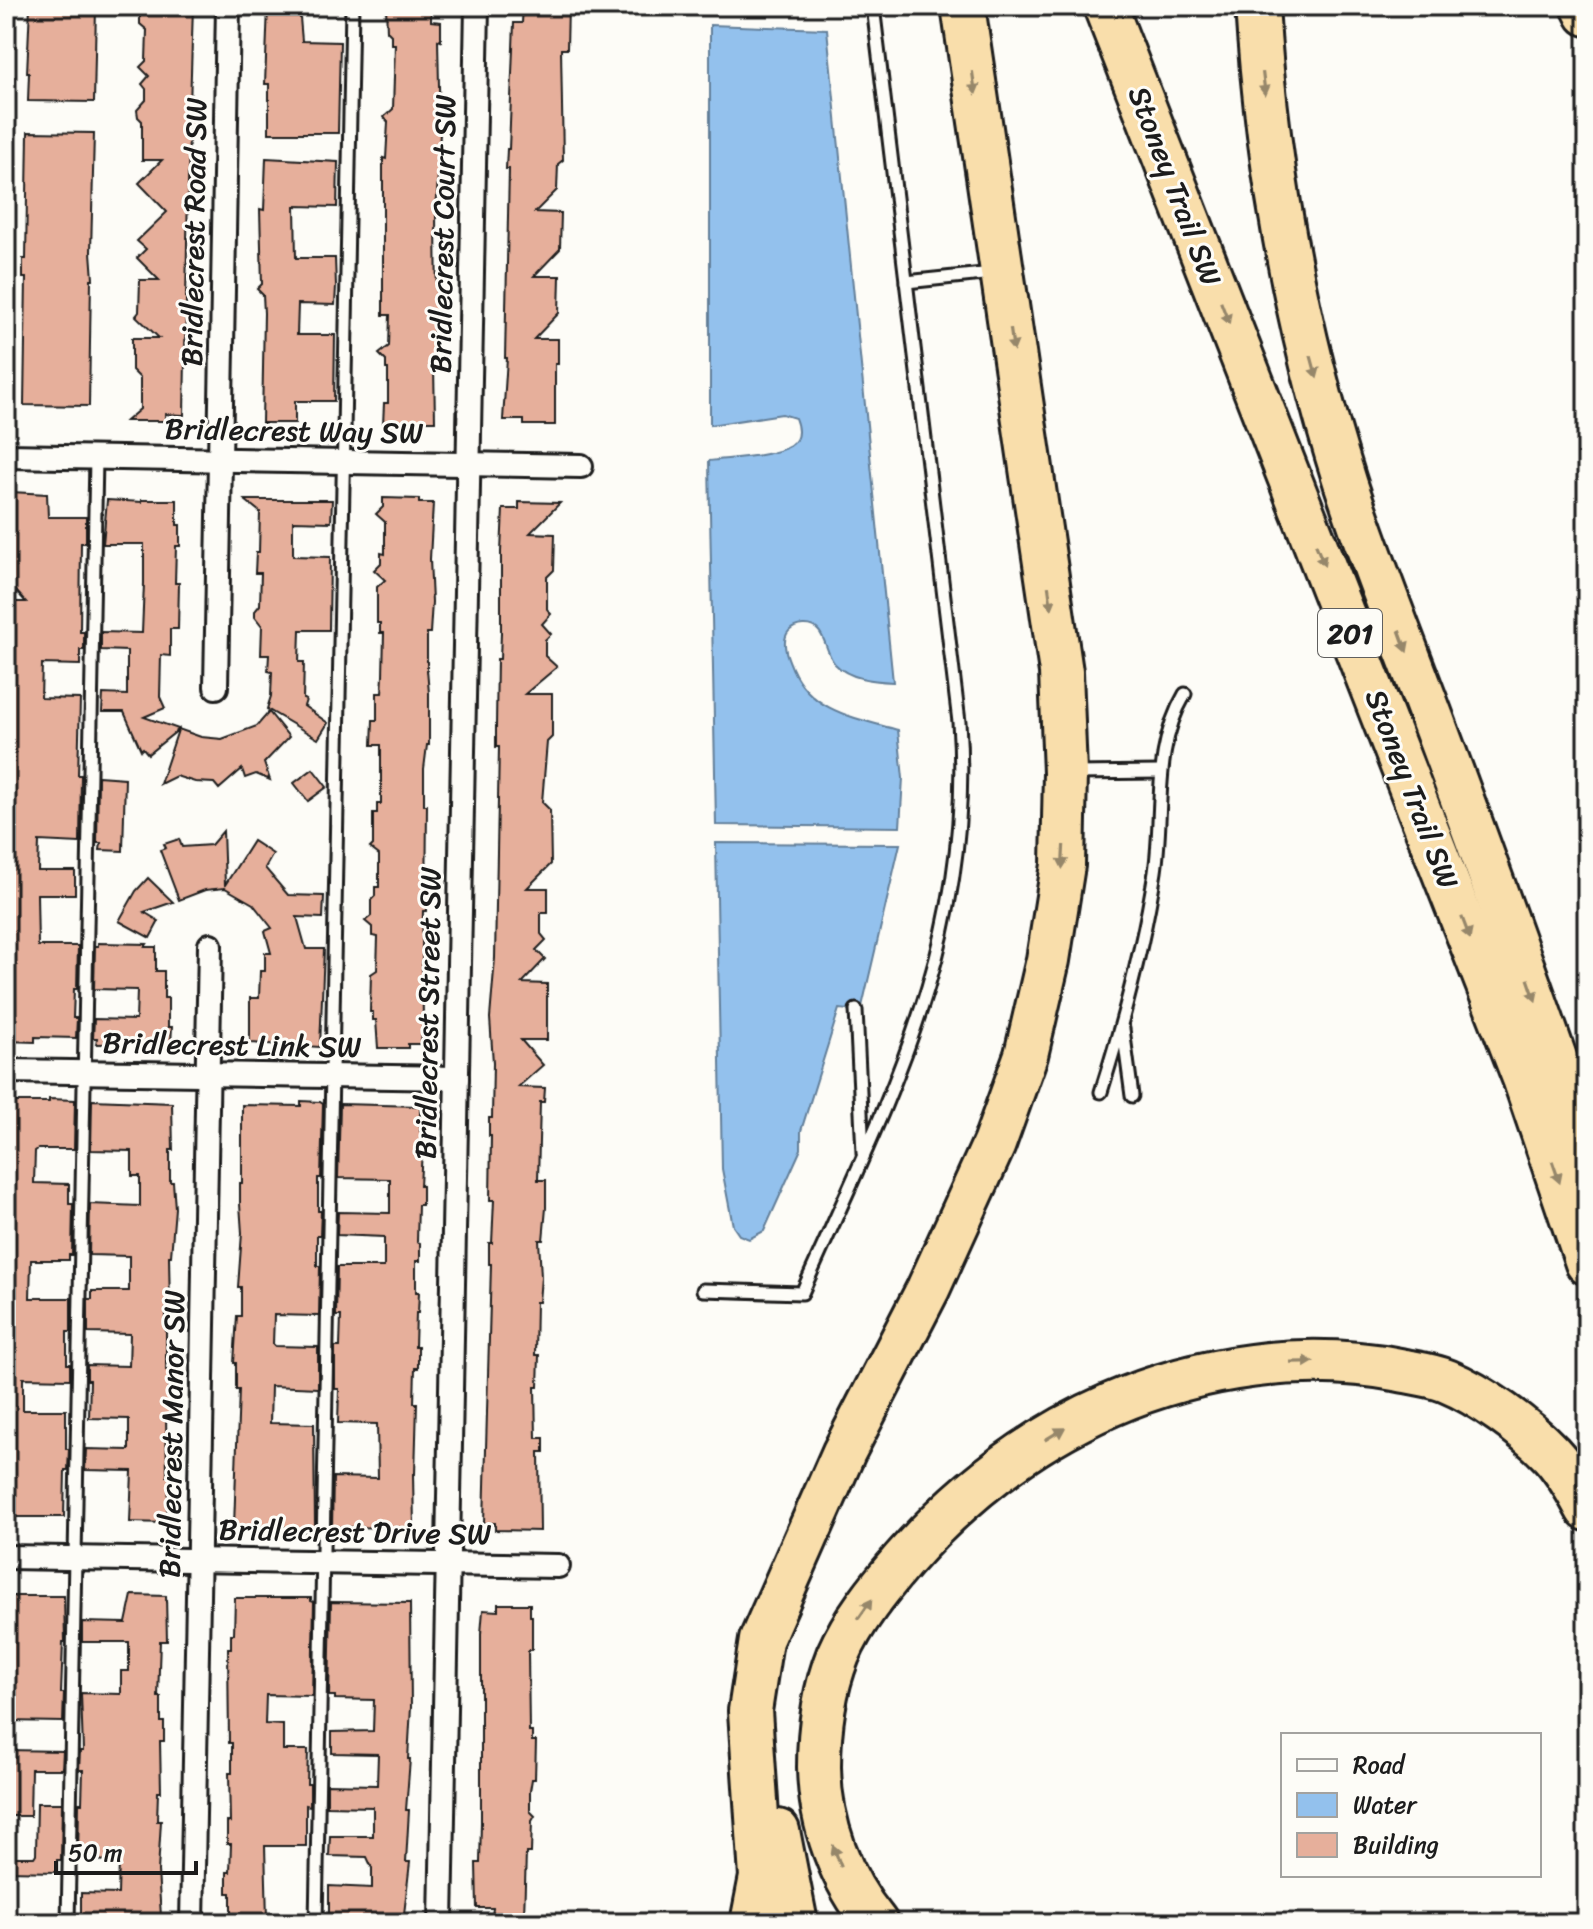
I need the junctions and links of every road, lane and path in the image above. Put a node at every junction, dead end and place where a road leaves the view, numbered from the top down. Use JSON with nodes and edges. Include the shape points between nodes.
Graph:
{"nodes":[{"id":1,"x":228,"y":6,"type":"edge"},
{"id":2,"x":352,"y":6,"type":"edge"},
{"id":3,"x":477,"y":6,"type":"edge"},
{"id":4,"x":873,"y":6,"type":"edge"},
{"id":5,"x":963,"y":6,"type":"edge"},
{"id":6,"x":1105,"y":6,"type":"edge"},
{"id":7,"x":1257,"y":6,"type":"edge"},
{"id":8,"x":1583,"y":6,"type":"edge"},
{"id":9,"x":1587,"y":14,"type":"edge"},
{"id":10,"x":1002,"y":272,"type":"junction"},
{"id":11,"x":906,"y":282,"type":"junction"},
{"id":12,"x":6,"y":456,"type":"edge"},
{"id":13,"x":96,"y":458,"type":"junction"},
{"id":14,"x":220,"y":460,"type":"junction"},
{"id":15,"x":344,"y":461,"type":"junction"},
{"id":16,"x":468,"y":464,"type":"junction"},
{"id":17,"x":581,"y":466,"type":"dead end"},
{"id":18,"x":216,"y":687,"type":"dead end"},
{"id":19,"x":1185,"y":694,"type":"dead end"},
{"id":20,"x":1161,"y":772,"type":"junction"},
{"id":21,"x":1065,"y":773,"type":"junction"},
{"id":22,"x":210,"y":945,"type":"dead end"},
{"id":23,"x":856,"y":1010,"type":"dead end"},
{"id":24,"x":1122,"y":1026,"type":"junction"},
{"id":25,"x":6,"y":1071,"type":"edge"},
{"id":26,"x":84,"y":1072,"type":"junction"},
{"id":27,"x":208,"y":1074,"type":"junction"},
{"id":28,"x":332,"y":1076,"type":"junction"},
{"id":29,"x":457,"y":1078,"type":"junction"},
{"id":30,"x":1101,"y":1092,"type":"dead end"},
{"id":31,"x":1132,"y":1096,"type":"dead end"},
{"id":32,"x":1587,"y":1149,"type":"edge"},
{"id":33,"x":863,"y":1156,"type":"junction"},
{"id":34,"x":1587,"y":1263,"type":"edge"},
{"id":35,"x":703,"y":1290,"type":"dead end"},
{"id":36,"x":1587,"y":1509,"type":"edge"},
{"id":37,"x":6,"y":1557,"type":"edge"},
{"id":38,"x":75,"y":1558,"type":"junction"},
{"id":39,"x":199,"y":1560,"type":"junction"},
{"id":40,"x":324,"y":1562,"type":"junction"},
{"id":41,"x":448,"y":1564,"type":"junction"},
{"id":42,"x":558,"y":1566,"type":"dead end"},
{"id":43,"x":790,"y":1576,"type":"junction"},
{"id":44,"x":68,"y":1923,"type":"edge"},
{"id":45,"x":192,"y":1923,"type":"edge"},
{"id":46,"x":316,"y":1923,"type":"edge"},
{"id":47,"x":441,"y":1923,"type":"edge"},
{"id":48,"x":752,"y":1923,"type":"edge"},
{"id":49,"x":796,"y":1923,"type":"edge"},
{"id":50,"x":876,"y":1923,"type":"edge"}],
"edges":[{"from":1,"to":14,"type":"street","name":"Bridlecrest Road SW"},
{"from":2,"to":15,"type":"lane"},
{"from":3,"to":16,"type":"street","name":"Bridlecrest Court SW"},
{"from":4,"to":11,"type":"lane"},
{"from":5,"to":10,"type":"highway","one_way":true},
{"from":6,"to":34,"type":"highway","name":"Stoney Trail SW","number":"201","one_way":true,"via":[[1524,1078]]},
{"from":7,"to":32,"type":"highway","one_way":true,"via":[[1281,210],[1307,340],[1346,486]]},
{"from":8,"to":9,"type":"highway"},
{"from":10,"to":11,"type":"lane"},
{"from":10,"to":21,"type":"highway","one_way":true,"via":[[1061,672]]},
{"from":11,"to":33,"type":"lane","via":[[959,722],[961,823],[938,959],[897,1081]]},
{"from":12,"to":13,"type":"street","name":"Bridlecrest Way SW"},
{"from":13,"to":14,"type":"street","name":"Bridlecrest Way SW"},
{"from":13,"to":26,"type":"lane"},
{"from":14,"to":15,"type":"street","name":"Bridlecrest Way SW"},
{"from":14,"to":18,"type":"street","name":"Bridlecrest Road SW"},
{"from":15,"to":16,"type":"street","name":"Bridlecrest Way SW"},
{"from":15,"to":28,"type":"lane"},
{"from":16,"to":17,"type":"street","name":"Bridlecrest Way SW"},
{"from":16,"to":29,"type":"street","name":"Bridlecrest Street SW"},
{"from":19,"to":20,"type":"lane","via":[[1172,715]]},
{"from":20,"to":21,"type":"lane"},
{"from":20,"to":24,"type":"lane","via":[[1151,897]]},
{"from":21,"to":43,"type":"highway","one_way":true,"via":[[1063,865],[1026,1055],[994,1144]]},
{"from":22,"to":27,"type":"street","name":"Bridlecrest Manor SW"},
{"from":23,"to":33,"type":"lane"},
{"from":24,"to":30,"type":"lane"},
{"from":24,"to":31,"type":"lane"},
{"from":25,"to":26,"type":"street","name":"Bridlecrest Link SW"},
{"from":26,"to":27,"type":"street","name":"Bridlecrest Link SW"},
{"from":26,"to":38,"type":"lane"},
{"from":27,"to":28,"type":"street","name":"Bridlecrest Link SW"},
{"from":27,"to":39,"type":"street","name":"Bridlecrest Manor SW"},
{"from":28,"to":29,"type":"street","name":"Bridlecrest Link SW"},
{"from":28,"to":40,"type":"lane"},
{"from":29,"to":41,"type":"street","name":"Bridlecrest Street SW"},
{"from":33,"to":35,"type":"lane","via":[[802,1293]]},
{"from":50,"to":36,"type":"highway","one_way":true,"via":[[841,1867],[827,1831],[819,1786],[819,1740],[838,1654],[860,1615],[922,1538],[990,1476],[1067,1427],[1188,1377],[1267,1364],[1372,1364],[1446,1380],[1475,1396],[1551,1454]]},
{"from":37,"to":38,"type":"street","name":"Bridlecrest Drive SW"},
{"from":38,"to":39,"type":"street","name":"Bridlecrest Drive SW"},
{"from":38,"to":44,"type":"lane"},
{"from":39,"to":40,"type":"street","name":"Bridlecrest Drive SW"},
{"from":39,"to":45,"type":"street","name":"Bridlecrest Manor SW"},
{"from":40,"to":41,"type":"street","name":"Bridlecrest Drive SW"},
{"from":40,"to":46,"type":"lane"},
{"from":41,"to":42,"type":"street","name":"Bridlecrest Drive SW"},
{"from":41,"to":47,"type":"street","name":"Bridlecrest Street SW"},
{"from":43,"to":48,"type":"highway","via":[[761,1640],[750,1711],[761,1877]]},
{"from":43,"to":49,"type":"highway","via":[[774,1641],[768,1713],[775,1817]]}]}
